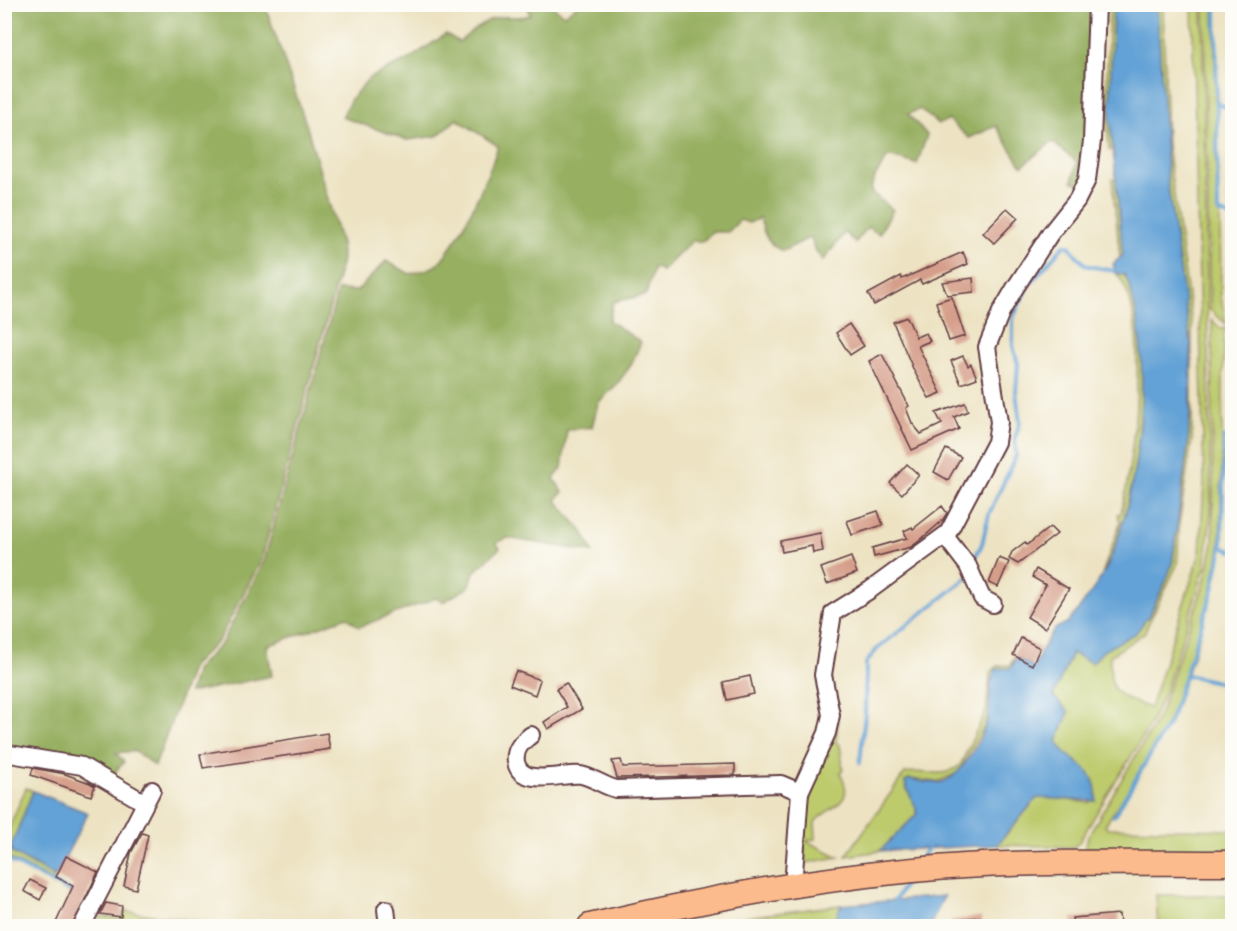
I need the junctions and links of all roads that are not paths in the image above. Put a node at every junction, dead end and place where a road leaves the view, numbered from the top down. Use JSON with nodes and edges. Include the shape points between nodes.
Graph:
{"nodes":[{"id":1,"x":1097,"y":4,"type":"edge"},
{"id":2,"x":945,"y":536,"type":"junction"},
{"id":3,"x":993,"y":604,"type":"dead end"},
{"id":4,"x":531,"y":735,"type":"dead end"},
{"id":5,"x":4,"y":753,"type":"edge"},
{"id":6,"x":800,"y":792,"type":"junction"},
{"id":7,"x":1233,"y":863,"type":"edge"},
{"id":8,"x":803,"y":884,"type":"junction"},
{"id":9,"x":386,"y":909,"type":"dead end"},
{"id":10,"x":82,"y":927,"type":"edge"},
{"id":11,"x":388,"y":927,"type":"edge"},
{"id":12,"x":590,"y":927,"type":"edge"}],
"edges":[{"from":1,"to":2,"type":"street","via":[[1087,180],[1077,200],[1030,262],[1001,312],[987,347],[998,432]]},
{"from":2,"to":3,"type":"street","via":[[968,566],[982,598]]},
{"from":2,"to":6,"type":"street","via":[[833,613],[824,675],[831,715],[828,733]]},
{"from":4,"to":6,"type":"street","via":[[517,750],[516,759],[525,774],[538,777],[581,775],[616,789],[781,784]]},
{"from":5,"to":10,"type":"street","via":[[82,766],[148,797]]},
{"from":6,"to":8,"type":"street"},
{"from":7,"to":8,"type":"highway","via":[[963,866]]},
{"from":8,"to":12,"type":"highway"},
{"from":9,"to":11,"type":"street"}]}
